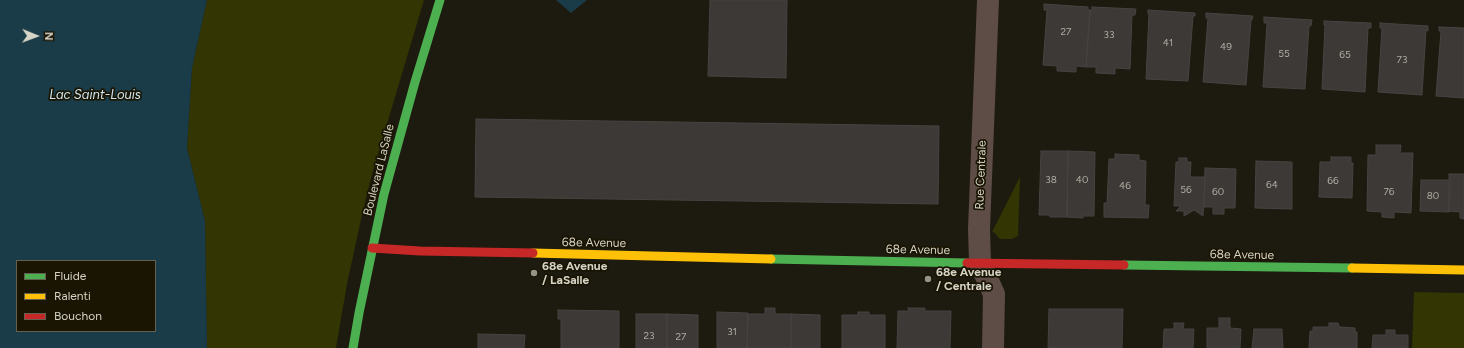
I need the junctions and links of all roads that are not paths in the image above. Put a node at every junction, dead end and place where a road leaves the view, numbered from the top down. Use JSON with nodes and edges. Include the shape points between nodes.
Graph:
{"nodes":[{"id":1,"x":440,"y":0,"type":"edge"},
{"id":2,"x":988,"y":0,"type":"edge"},
{"id":3,"x":372,"y":248,"type":"junction"},
{"id":4,"x":980,"y":263,"type":"junction"},
{"id":5,"x":1464,"y":270,"type":"edge"},
{"id":6,"x":353,"y":348,"type":"edge"},
{"id":7,"x":993,"y":348,"type":"edge"}],
"edges":[{"from":1,"to":3,"type":"street","name":"Boulevard LaSalle","via":[[414,82]]},
{"from":2,"to":4,"type":"street","name":"Rue Centrale","via":[[979,229]]},
{"from":3,"to":4,"type":"street","name":"68e Avenue"},
{"from":3,"to":6,"type":"street","name":"Boulevard LaSalle"},
{"from":4,"to":5,"type":"street","name":"68e Avenue"},
{"from":4,"to":7,"type":"street","name":"Rue Centrale","via":[[994,294]]}]}
